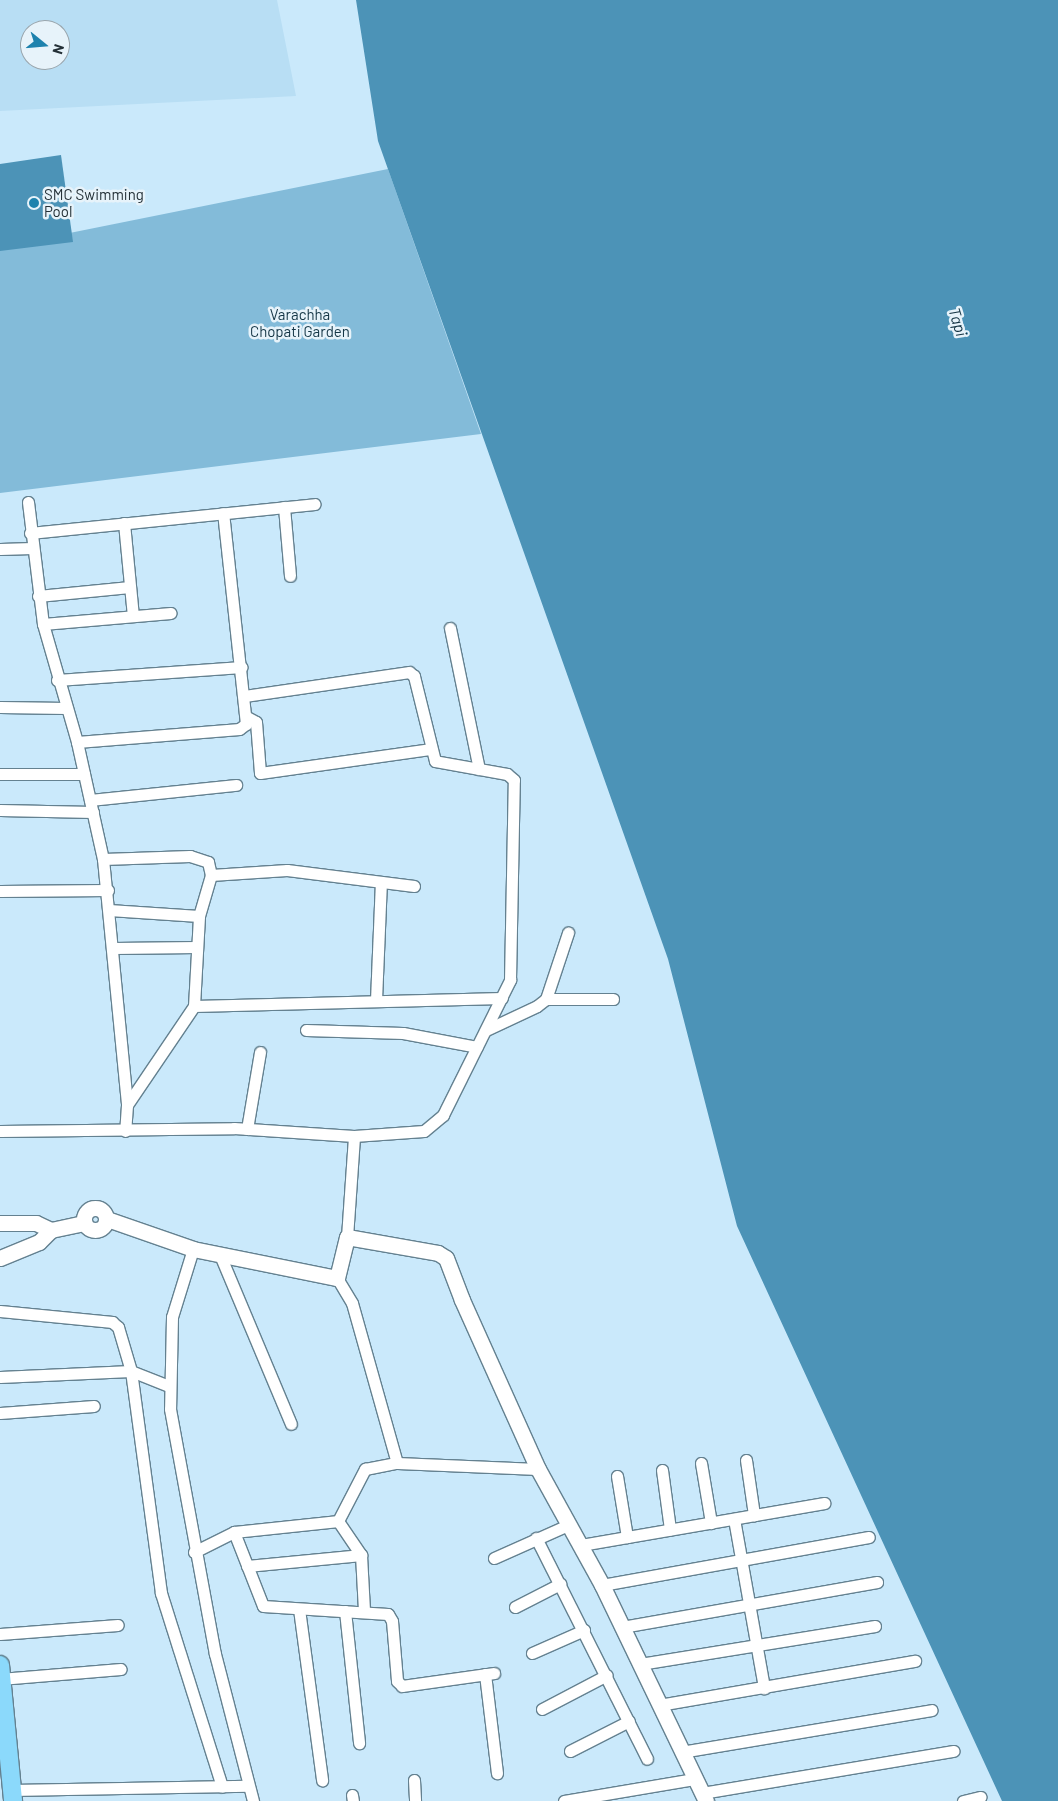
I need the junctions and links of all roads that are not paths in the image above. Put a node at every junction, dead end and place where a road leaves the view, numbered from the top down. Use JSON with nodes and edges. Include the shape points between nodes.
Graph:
{"nodes":[{"id":1,"x":28,"y":502,"type":"dead end"},
{"id":2,"x":315,"y":504,"type":"dead end"},
{"id":3,"x":284,"y":507,"type":"junction"},
{"id":4,"x":223,"y":513,"type":"junction"},
{"id":5,"x":124,"y":523,"type":"junction"},
{"id":6,"x":30,"y":534,"type":"junction"},
{"id":7,"x":32,"y":548,"type":"junction"},
{"id":8,"x":0,"y":550,"type":"edge"},
{"id":9,"x":290,"y":576,"type":"dead end"},
{"id":10,"x":130,"y":587,"type":"junction"},
{"id":11,"x":38,"y":596,"type":"junction"},
{"id":12,"x":171,"y":613,"type":"dead end"},
{"id":13,"x":133,"y":616,"type":"junction"},
{"id":14,"x":43,"y":624,"type":"junction"},
{"id":15,"x":450,"y":628,"type":"dead end"},
{"id":16,"x":242,"y":667,"type":"junction"},
{"id":17,"x":57,"y":680,"type":"junction"},
{"id":18,"x":245,"y":696,"type":"junction"},
{"id":19,"x":0,"y":707,"type":"edge"},
{"id":20,"x":66,"y":708,"type":"junction"},
{"id":21,"x":246,"y":717,"type":"junction"},
{"id":22,"x":77,"y":742,"type":"junction"},
{"id":23,"x":431,"y":748,"type":"junction"},
{"id":24,"x":479,"y":769,"type":"junction"},
{"id":25,"x":0,"y":774,"type":"edge"},
{"id":26,"x":84,"y":774,"type":"junction"},
{"id":27,"x":236,"y":785,"type":"dead end"},
{"id":28,"x":91,"y":806,"type":"junction"},
{"id":29,"x":0,"y":810,"type":"edge"},
{"id":30,"x":104,"y":859,"type":"junction"},
{"id":31,"x":211,"y":875,"type":"junction"},
{"id":32,"x":381,"y":882,"type":"junction"},
{"id":33,"x":414,"y":886,"type":"dead end"},
{"id":34,"x":108,"y":890,"type":"junction"},
{"id":35,"x":0,"y":891,"type":"edge"},
{"id":36,"x":109,"y":910,"type":"junction"},
{"id":37,"x":200,"y":916,"type":"junction"},
{"id":38,"x":568,"y":933,"type":"dead end"},
{"id":39,"x":197,"y":947,"type":"junction"},
{"id":40,"x":114,"y":948,"type":"junction"},
{"id":41,"x":502,"y":998,"type":"junction"},
{"id":42,"x":546,"y":999,"type":"junction"},
{"id":43,"x":613,"y":999,"type":"dead end"},
{"id":44,"x":376,"y":1000,"type":"junction"},
{"id":45,"x":194,"y":1006,"type":"junction"},
{"id":46,"x":306,"y":1030,"type":"dead end"},
{"id":47,"x":486,"y":1030,"type":"junction"},
{"id":48,"x":477,"y":1048,"type":"junction"},
{"id":49,"x":260,"y":1052,"type":"dead end"},
{"id":50,"x":127,"y":1105,"type":"junction"},
{"id":51,"x":247,"y":1129,"type":"junction"},
{"id":52,"x":0,"y":1131,"type":"edge"},
{"id":53,"x":126,"y":1131,"type":"junction"},
{"id":54,"x":354,"y":1136,"type":"junction"},
{"id":55,"x":0,"y":1223,"type":"edge"},
{"id":56,"x":51,"y":1230,"type":"junction"},
{"id":57,"x":347,"y":1238,"type":"junction"},
{"id":58,"x":193,"y":1250,"type":"junction"},
{"id":59,"x":220,"y":1256,"type":"junction"},
{"id":60,"x":0,"y":1258,"type":"edge"},
{"id":61,"x":337,"y":1278,"type":"junction"},
{"id":62,"x":0,"y":1311,"type":"edge"},
{"id":63,"x":131,"y":1372,"type":"junction"},
{"id":64,"x":0,"y":1377,"type":"edge"},
{"id":65,"x":169,"y":1386,"type":"junction"},
{"id":66,"x":94,"y":1406,"type":"dead end"},
{"id":67,"x":0,"y":1413,"type":"edge"},
{"id":68,"x":291,"y":1424,"type":"dead end"},
{"id":69,"x":746,"y":1460,"type":"dead end"},
{"id":70,"x":397,"y":1463,"type":"junction"},
{"id":71,"x":701,"y":1463,"type":"dead end"},
{"id":72,"x":538,"y":1469,"type":"junction"},
{"id":73,"x":662,"y":1470,"type":"dead end"},
{"id":74,"x":617,"y":1476,"type":"dead end"},
{"id":75,"x":824,"y":1503,"type":"dead end"},
{"id":76,"x":754,"y":1515,"type":"junction"},
{"id":77,"x":734,"y":1519,"type":"junction"},
{"id":78,"x":338,"y":1521,"type":"junction"},
{"id":79,"x":711,"y":1522,"type":"junction"},
{"id":80,"x":568,"y":1525,"type":"junction"},
{"id":81,"x":670,"y":1530,"type":"junction"},
{"id":82,"x":234,"y":1532,"type":"junction"},
{"id":83,"x":627,"y":1537,"type":"junction"},
{"id":84,"x":536,"y":1538,"type":"junction"},
{"id":85,"x":869,"y":1538,"type":"dead end"},
{"id":86,"x":580,"y":1545,"type":"junction"},
{"id":87,"x":194,"y":1552,"type":"junction"},
{"id":88,"x":361,"y":1555,"type":"junction"},
{"id":89,"x":494,"y":1558,"type":"dead end"},
{"id":90,"x":741,"y":1559,"type":"junction"},
{"id":91,"x":247,"y":1566,"type":"junction"},
{"id":92,"x":877,"y":1582,"type":"dead end"},
{"id":93,"x":560,"y":1584,"type":"junction"},
{"id":94,"x":602,"y":1585,"type":"junction"},
{"id":95,"x":749,"y":1604,"type":"junction"},
{"id":96,"x":516,"y":1606,"type":"dead end"},
{"id":97,"x":299,"y":1609,"type":"junction"},
{"id":98,"x":345,"y":1611,"type":"junction"},
{"id":99,"x":364,"y":1612,"type":"junction"},
{"id":100,"x":118,"y":1625,"type":"dead end"},
{"id":101,"x":622,"y":1626,"type":"junction"},
{"id":102,"x":875,"y":1626,"type":"dead end"},
{"id":103,"x":584,"y":1630,"type":"junction"},
{"id":104,"x":0,"y":1634,"type":"edge"},
{"id":105,"x":755,"y":1646,"type":"junction"},
{"id":106,"x":532,"y":1653,"type":"dead end"},
{"id":107,"x":915,"y":1661,"type":"dead end"},
{"id":108,"x":640,"y":1664,"type":"junction"},
{"id":109,"x":0,"y":1666,"type":"edge"},
{"id":110,"x":121,"y":1669,"type":"dead end"},
{"id":111,"x":607,"y":1675,"type":"junction"},
{"id":112,"x":0,"y":1679,"type":"edge"},
{"id":113,"x":764,"y":1688,"type":"junction"},
{"id":114,"x":659,"y":1705,"type":"junction"},
{"id":115,"x":542,"y":1710,"type":"dead end"},
{"id":116,"x":932,"y":1710,"type":"dead end"},
{"id":117,"x":629,"y":1721,"type":"junction"},
{"id":118,"x":2,"y":1736,"type":"edge"},
{"id":119,"x":359,"y":1744,"type":"dead end"},
{"id":120,"x":570,"y":1751,"type":"dead end"},
{"id":121,"x":954,"y":1751,"type":"dead end"},
{"id":122,"x":681,"y":1752,"type":"junction"},
{"id":123,"x":647,"y":1759,"type":"dead end"},
{"id":124,"x":497,"y":1773,"type":"dead end"},
{"id":125,"x":694,"y":1778,"type":"junction"},
{"id":126,"x":322,"y":1780,"type":"dead end"},
{"id":127,"x":414,"y":1780,"type":"dead end"},
{"id":128,"x":248,"y":1786,"type":"junction"},
{"id":129,"x":222,"y":1787,"type":"junction"},
{"id":130,"x":12,"y":1796,"type":"edge"},
{"id":131,"x":704,"y":1797,"type":"edge"},
{"id":132,"x":981,"y":1797,"type":"dead end"},
{"id":133,"x":252,"y":1801,"type":"edge"},
{"id":134,"x":415,"y":1801,"type":"edge"},
{"id":135,"x":566,"y":1801,"type":"edge"},
{"id":136,"x":963,"y":1801,"type":"edge"}],
"edges":[{"from":1,"to":6,"type":"street"},
{"from":2,"to":3,"type":"street"},
{"from":3,"to":4,"type":"street"},
{"from":3,"to":9,"type":"street"},
{"from":4,"to":5,"type":"street"},
{"from":4,"to":16,"type":"street"},
{"from":5,"to":6,"type":"street"},
{"from":5,"to":10,"type":"street"},
{"from":6,"to":7,"type":"street"},
{"from":7,"to":8,"type":"street"},
{"from":7,"to":11,"type":"street"},
{"from":10,"to":11,"type":"street"},
{"from":10,"to":13,"type":"street"},
{"from":11,"to":14,"type":"street"},
{"from":12,"to":13,"type":"street"},
{"from":13,"to":14,"type":"street"},
{"from":14,"to":17,"type":"street"},
{"from":15,"to":24,"type":"street"},
{"from":16,"to":17,"type":"street"},
{"from":16,"to":18,"type":"street"},
{"from":17,"to":20,"type":"street"},
{"from":18,"to":21,"type":"street"},
{"from":18,"to":23,"type":"street","via":[[409,672],[414,676]]},
{"from":19,"to":20,"type":"street"},
{"from":20,"to":22,"type":"street"},
{"from":21,"to":22,"type":"street","via":[[246,724],[239,729]]},
{"from":21,"to":23,"type":"street","via":[[256,722],[260,773]]},
{"from":22,"to":26,"type":"street"},
{"from":23,"to":24,"type":"street","via":[[437,763]]},
{"from":24,"to":41,"type":"street","via":[[506,774],[516,785],[510,973]]},
{"from":25,"to":26,"type":"street"},
{"from":26,"to":28,"type":"street"},
{"from":27,"to":28,"type":"street"},
{"from":28,"to":29,"type":"street"},
{"from":28,"to":30,"type":"street"},
{"from":30,"to":31,"type":"street","via":[[190,856],[208,862]]},
{"from":30,"to":34,"type":"street"},
{"from":31,"to":32,"type":"street","via":[[288,870]]},
{"from":31,"to":37,"type":"street"},
{"from":32,"to":33,"type":"street"},
{"from":32,"to":44,"type":"street"},
{"from":34,"to":35,"type":"street"},
{"from":34,"to":36,"type":"street"},
{"from":36,"to":37,"type":"street"},
{"from":36,"to":40,"type":"street"},
{"from":37,"to":39,"type":"street"},
{"from":38,"to":42,"type":"street"},
{"from":39,"to":40,"type":"street"},
{"from":39,"to":45,"type":"street"},
{"from":40,"to":50,"type":"street"},
{"from":41,"to":44,"type":"street"},
{"from":41,"to":47,"type":"street"},
{"from":42,"to":43,"type":"street"},
{"from":42,"to":47,"type":"street"},
{"from":44,"to":45,"type":"street"},
{"from":45,"to":50,"type":"street"},
{"from":46,"to":48,"type":"street","via":[[403,1033]]},
{"from":47,"to":48,"type":"street"},
{"from":48,"to":54,"type":"street","via":[[443,1115],[424,1131]]},
{"from":49,"to":51,"type":"street"},
{"from":50,"to":53,"type":"street"},
{"from":51,"to":53,"type":"street"},
{"from":51,"to":54,"type":"street"},
{"from":52,"to":53,"type":"street"},
{"from":54,"to":57,"type":"street"},
{"from":55,"to":56,"type":"street","via":[[36,1224]]},
{"from":56,"to":58,"type":"street","via":[[84,1223],[84,1217],[96,1208],[102,1209],[107,1219]]},
{"from":56,"to":60,"type":"street","via":[[39,1242]]},
{"from":57,"to":61,"type":"street"},
{"from":57,"to":72,"type":"street","via":[[438,1253],[446,1258]]},
{"from":58,"to":59,"type":"street"},
{"from":58,"to":65,"type":"street","via":[[172,1317]]},
{"from":59,"to":61,"type":"street"},
{"from":59,"to":68,"type":"street"},
{"from":61,"to":70,"type":"street","via":[[352,1303]]},
{"from":62,"to":63,"type":"street","via":[[115,1323]]},
{"from":63,"to":64,"type":"street"},
{"from":63,"to":65,"type":"street"},
{"from":63,"to":129,"type":"street","via":[[161,1593]]},
{"from":65,"to":87,"type":"street"},
{"from":66,"to":67,"type":"street"},
{"from":69,"to":76,"type":"street"},
{"from":70,"to":72,"type":"street"},
{"from":70,"to":78,"type":"street","via":[[364,1470]]},
{"from":71,"to":79,"type":"street"},
{"from":72,"to":80,"type":"street"},
{"from":73,"to":81,"type":"street"},
{"from":74,"to":83,"type":"street"},
{"from":75,"to":76,"type":"street"},
{"from":76,"to":77,"type":"street"},
{"from":77,"to":79,"type":"street"},
{"from":77,"to":90,"type":"street"},
{"from":78,"to":82,"type":"street"},
{"from":78,"to":88,"type":"street"},
{"from":79,"to":81,"type":"street"},
{"from":80,"to":84,"type":"street"},
{"from":80,"to":86,"type":"street"},
{"from":81,"to":83,"type":"street"},
{"from":82,"to":87,"type":"street"},
{"from":82,"to":91,"type":"street"},
{"from":83,"to":86,"type":"street"},
{"from":84,"to":89,"type":"street"},
{"from":84,"to":93,"type":"street"},
{"from":85,"to":90,"type":"street"},
{"from":86,"to":94,"type":"street"},
{"from":87,"to":128,"type":"street"},
{"from":88,"to":91,"type":"street"},
{"from":88,"to":99,"type":"street"},
{"from":90,"to":94,"type":"street"},
{"from":90,"to":95,"type":"street"},
{"from":91,"to":97,"type":"street","via":[[263,1606]]},
{"from":92,"to":95,"type":"street"},
{"from":93,"to":96,"type":"street"},
{"from":93,"to":103,"type":"street"},
{"from":94,"to":101,"type":"street"},
{"from":95,"to":101,"type":"street"},
{"from":95,"to":105,"type":"street"},
{"from":97,"to":98,"type":"street"},
{"from":97,"to":126,"type":"street"},
{"from":98,"to":99,"type":"street"},
{"from":98,"to":119,"type":"street"},
{"from":99,"to":124,"type":"street","via":[[383,1612],[391,1617],[397,1681],[402,1686],[490,1673]]},
{"from":100,"to":104,"type":"street"},
{"from":101,"to":108,"type":"street"},
{"from":102,"to":105,"type":"street"},
{"from":103,"to":106,"type":"street"},
{"from":103,"to":111,"type":"street"},
{"from":105,"to":108,"type":"street"},
{"from":105,"to":113,"type":"street"},
{"from":107,"to":113,"type":"street"},
{"from":108,"to":114,"type":"street"},
{"from":109,"to":112,"type":"main road"},
{"from":110,"to":112,"type":"street"},
{"from":111,"to":115,"type":"street"},
{"from":111,"to":117,"type":"street"},
{"from":112,"to":118,"type":"main road"},
{"from":113,"to":114,"type":"street"},
{"from":114,"to":122,"type":"street"},
{"from":116,"to":122,"type":"street"},
{"from":117,"to":120,"type":"street"},
{"from":117,"to":123,"type":"street"},
{"from":118,"to":130,"type":"main road"},
{"from":121,"to":131,"type":"street"},
{"from":122,"to":125,"type":"street"},
{"from":125,"to":131,"type":"street"},
{"from":125,"to":135,"type":"street"},
{"from":127,"to":134,"type":"street"},
{"from":128,"to":129,"type":"street"},
{"from":128,"to":133,"type":"street"},
{"from":129,"to":130,"type":"street"},
{"from":132,"to":136,"type":"street"}]}
